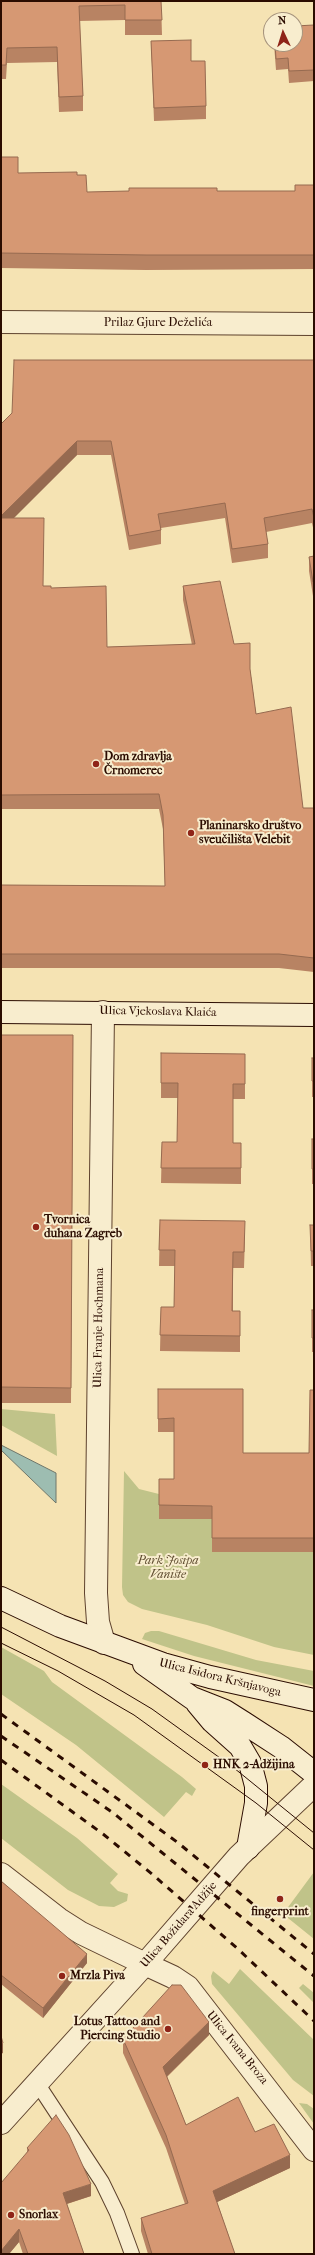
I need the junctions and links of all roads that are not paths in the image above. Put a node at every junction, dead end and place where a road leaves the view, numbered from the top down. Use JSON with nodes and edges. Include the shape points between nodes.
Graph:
{"nodes":[{"id":1,"x":1,"y":322,"type":"edge"},
{"id":2,"x":314,"y":324,"type":"edge"},
{"id":3,"x":1,"y":1012,"type":"edge"},
{"id":4,"x":103,"y":1012,"type":"junction"},
{"id":5,"x":314,"y":1014,"type":"edge"},
{"id":6,"x":1,"y":1598,"type":"edge"},
{"id":7,"x":104,"y":1643,"type":"junction"},
{"id":8,"x":127,"y":1652,"type":"junction"},
{"id":9,"x":192,"y":1698,"type":"junction"},
{"id":10,"x":314,"y":1700,"type":"edge"},
{"id":11,"x":314,"y":1774,"type":"edge"},
{"id":12,"x":314,"y":1785,"type":"edge"},
{"id":13,"x":248,"y":1848,"type":"junction"},
{"id":14,"x":1,"y":1874,"type":"edge"},
{"id":15,"x":145,"y":1964,"type":"junction"},
{"id":16,"x":37,"y":2083,"type":"junction"},
{"id":17,"x":1,"y":2123,"type":"edge"},
{"id":18,"x":314,"y":2150,"type":"edge"},
{"id":19,"x":132,"y":2254,"type":"edge"}],
"edges":[{"from":1,"to":2,"type":"street","name":"Prilaz Gjure Deželića"},
{"from":3,"to":4,"type":"street","name":"Ulica Vjekoslava Klaića"},
{"from":4,"to":5,"type":"street","name":"Ulica Vjekoslava Klaića"},
{"from":4,"to":7,"type":"street","name":"Ulica Franje Hochmana","via":[[96,1593],[98,1622]]},
{"from":6,"to":7,"type":"street"},
{"from":7,"to":8,"type":"street"},
{"from":8,"to":9,"type":"street"},
{"from":8,"to":10,"type":"street","name":"Ulica Isidora Kršnjavoga","via":[[210,1677]]},
{"from":9,"to":11,"type":"street","via":[[225,1711],[281,1747]]},
{"from":9,"to":13,"type":"street","via":[[212,1721],[240,1746],[250,1763],[256,1786],[256,1803]]},
{"from":12,"to":13,"type":"street","name":"Ulica Božidara Adžije"},
{"from":13,"to":15,"type":"street","name":"Ulica Božidara Adžije"},
{"from":14,"to":15,"type":"street","name":"Ulica Ivana Broza","via":[[81,1933]]},
{"from":15,"to":16,"type":"street","name":"Ulica Božidara Adžije"},
{"from":15,"to":18,"type":"street","name":"Ulica Ivana Broza","via":[[188,1987]]},
{"from":16,"to":17,"type":"street","name":"Ulica Božidara Adžije"},
{"from":16,"to":19,"type":"lane","via":[[102,2182]]}]}
